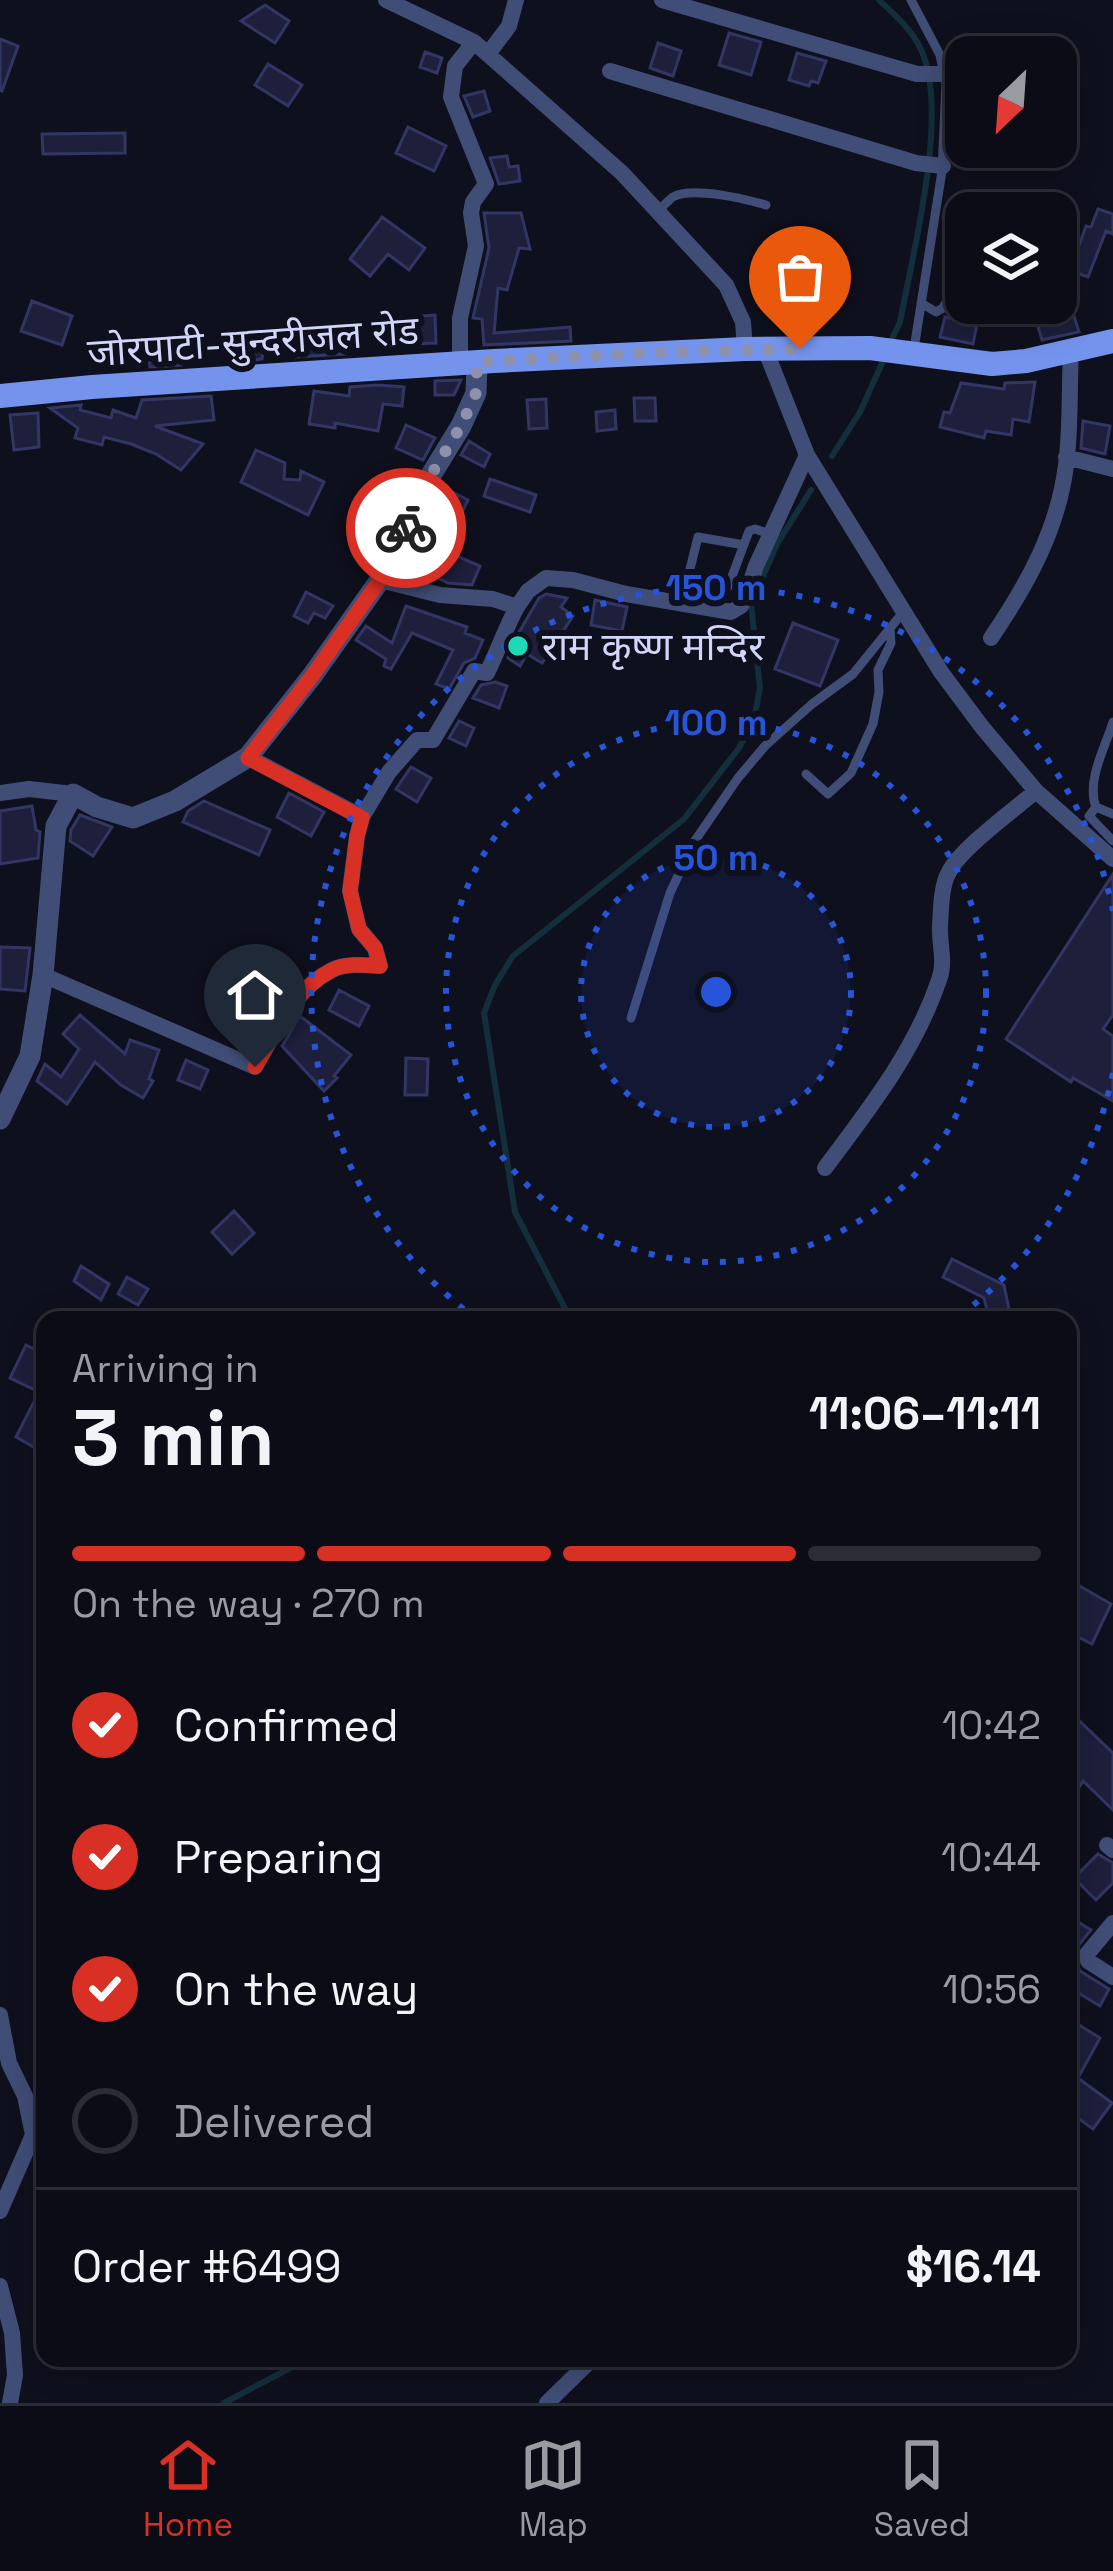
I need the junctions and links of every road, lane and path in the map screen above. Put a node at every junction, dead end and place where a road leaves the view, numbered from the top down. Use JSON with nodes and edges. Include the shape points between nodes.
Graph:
{"nodes":[{"id":1,"x":386,"y":0,"type":"edge"},
{"id":2,"x":516,"y":0,"type":"edge"},
{"id":3,"x":662,"y":0,"type":"edge"},
{"id":4,"x":910,"y":0,"type":"edge"},
{"id":5,"x":481,"y":48,"type":"junction"},
{"id":6,"x":610,"y":71,"type":"dead end"},
{"id":7,"x":940,"y":75,"type":"junction"},
{"id":8,"x":930,"y":165,"type":"junction"},
{"id":9,"x":766,"y":205,"type":"dead end"},
{"id":10,"x":658,"y":211,"type":"junction"},
{"id":11,"x":921,"y":302,"type":"junction"},
{"id":12,"x":945,"y":304,"type":"edge"},
{"id":13,"x":1113,"y":341,"type":"edge"},
{"id":14,"x":755,"y":350,"type":"junction"},
{"id":15,"x":1071,"y":351,"type":"junction"},
{"id":16,"x":909,"y":353,"type":"junction"},
{"id":17,"x":468,"y":363,"type":"junction"},
{"id":18,"x":0,"y":395,"type":"edge"},
{"id":19,"x":807,"y":455,"type":"junction"},
{"id":20,"x":1066,"y":457,"type":"junction"},
{"id":21,"x":1113,"y":470,"type":"edge"},
{"id":22,"x":770,"y":535,"type":"junction"},
{"id":23,"x":744,"y":545,"type":"junction"},
{"id":24,"x":380,"y":580,"type":"junction"},
{"id":25,"x":517,"y":607,"type":"junction"},
{"id":26,"x":904,"y":611,"type":"junction"},
{"id":27,"x":890,"y":628,"type":"junction"},
{"id":28,"x":991,"y":638,"type":"dead end"},
{"id":29,"x":1113,"y":722,"type":"edge"},
{"id":30,"x":248,"y":758,"type":"junction"},
{"id":31,"x":806,"y":774,"type":"dead end"},
{"id":32,"x":1036,"y":790,"type":"junction"},
{"id":33,"x":0,"y":794,"type":"edge"},
{"id":34,"x":73,"y":794,"type":"junction"},
{"id":35,"x":1096,"y":807,"type":"junction"},
{"id":36,"x":1113,"y":814,"type":"edge"},
{"id":37,"x":362,"y":818,"type":"junction"},
{"id":38,"x":1113,"y":841,"type":"edge"},
{"id":39,"x":1113,"y":859,"type":"edge"},
{"id":40,"x":44,"y":975,"type":"junction"},
{"id":41,"x":631,"y":1018,"type":"dead end"},
{"id":42,"x":0,"y":1119,"type":"edge"},
{"id":43,"x":825,"y":1168,"type":"dead end"},
{"id":44,"x":1113,"y":1923,"type":"edge"},
{"id":45,"x":1113,"y":1977,"type":"edge"},
{"id":46,"x":0,"y":2014,"type":"edge"},
{"id":47,"x":0,"y":2212,"type":"edge"},
{"id":48,"x":0,"y":2286,"type":"edge"},
{"id":49,"x":584,"y":2367,"type":"edge"},
{"id":50,"x":10,"y":2403,"type":"edge"},
{"id":51,"x":547,"y":2403,"type":"edge"}],
"edges":[{"from":1,"to":5,"type":"street"},
{"from":2,"to":5,"type":"street","via":[[508,26]]},
{"from":3,"to":7,"type":"street"},
{"from":4,"to":7,"type":"lane","via":[[940,56]]},
{"from":5,"to":10,"type":"street"},
{"from":5,"to":17,"type":"street","via":[[455,66],[452,97],[486,184],[471,212],[476,246],[460,319]]},
{"from":6,"to":8,"type":"street"},
{"from":7,"to":8,"type":"lane","via":[[946,118]]},
{"from":8,"to":11,"type":"lane"},
{"from":9,"to":10,"type":"lane","via":[[688,193]]},
{"from":10,"to":14,"type":"street","via":[[726,285]]},
{"from":11,"to":12,"type":"lane","via":[[936,312]]},
{"from":11,"to":16,"type":"lane"},
{"from":13,"to":15,"type":"main road","name":"जोरपाटी-सुन्दरीजल रोड"},
{"from":14,"to":16,"type":"main road","name":"जोरपाटी-सुन्दरीजल रोड"},
{"from":14,"to":17,"type":"main road","name":"जोरपाटी-सुन्दरीजल रोड"},
{"from":14,"to":19,"type":"street"},
{"from":15,"to":16,"type":"main road","name":"जोरपाटी-सुन्दरीजल रोड","via":[[992,364]]},
{"from":15,"to":20,"type":"street"},
{"from":17,"to":18,"type":"main road","name":"जोरपाटी-सुन्दरीजल रोड"},
{"from":17,"to":24,"type":"street","via":[[476,393]]},
{"from":19,"to":22,"type":"street"},
{"from":19,"to":26,"type":"street"},
{"from":20,"to":21,"type":"street"},
{"from":20,"to":28,"type":"street","via":[[1049,535]]},
{"from":22,"to":23,"type":"lane","via":[[749,531]]},
{"from":22,"to":25,"type":"street","via":[[748,594],[731,612],[546,578]]},
{"from":23,"to":23,"type":"lane","via":[[728,587],[688,578],[698,537]]},
{"from":24,"to":25,"type":"street"},
{"from":24,"to":30,"type":"street"},
{"from":25,"to":37,"type":"street","via":[[487,673],[474,671],[433,740],[417,740],[401,757]]},
{"from":26,"to":27,"type":"lane"},
{"from":26,"to":32,"type":"street","via":[[941,673]]},
{"from":27,"to":31,"type":"lane","via":[[873,724],[851,773],[828,794]]},
{"from":27,"to":41,"type":"lane","via":[[853,674],[765,746],[694,842]]},
{"from":29,"to":35,"type":"lane","via":[[1093,782]]},
{"from":30,"to":34,"type":"street","via":[[134,818]]},
{"from":30,"to":37,"type":"street"},
{"from":32,"to":39,"type":"street"},
{"from":32,"to":43,"type":"street","via":[[946,874],[939,982],[887,1084]]},
{"from":33,"to":34,"type":"street"},
{"from":34,"to":40,"type":"street","via":[[56,826]]},
{"from":35,"to":36,"type":"lane"},
{"from":35,"to":38,"type":"lane","via":[[1089,816]]},
{"from":37,"to":40,"type":"street","via":[[350,891],[380,966],[334,969],[296,997],[255,1067]]},
{"from":40,"to":42,"type":"street","via":[[30,1056]]},
{"from":44,"to":45,"type":"street","via":[[1087,1954]]},
{"from":46,"to":47,"type":"street","via":[[33,2134]]},
{"from":48,"to":50,"type":"street","via":[[12,2333]]},
{"from":49,"to":51,"type":"street"}]}
